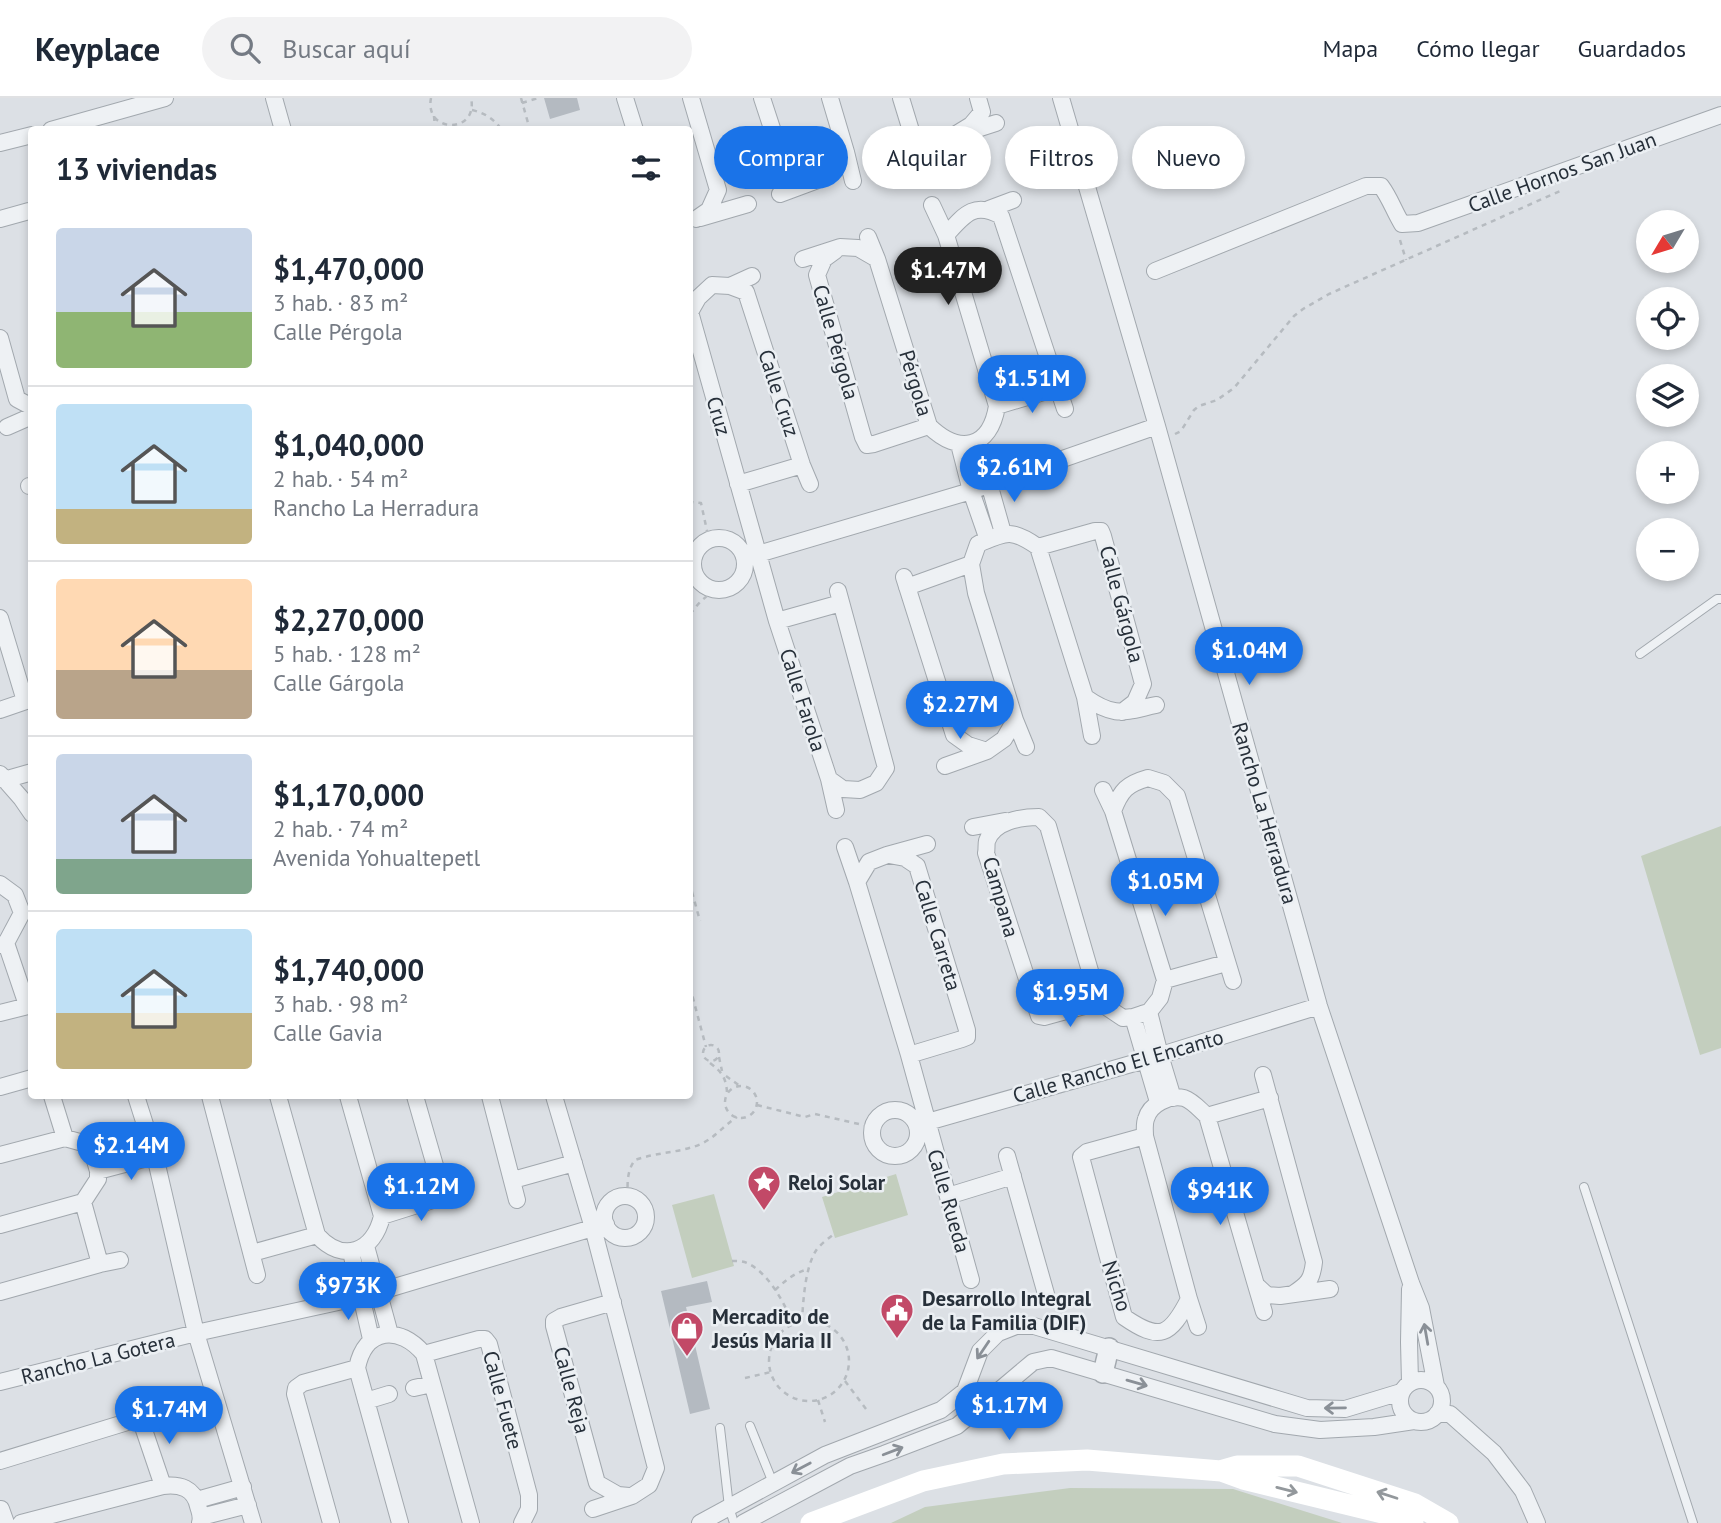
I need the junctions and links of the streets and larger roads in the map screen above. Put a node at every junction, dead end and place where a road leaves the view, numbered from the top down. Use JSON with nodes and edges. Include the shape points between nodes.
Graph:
{"nodes":[{"id":1,"x":162,"y":98,"type":"edge"},
{"id":2,"x":274,"y":98,"type":"edge"},
{"id":3,"x":625,"y":98,"type":"edge"},
{"id":4,"x":691,"y":98,"type":"edge"},
{"id":5,"x":762,"y":98,"type":"edge"},
{"id":6,"x":830,"y":98,"type":"edge"},
{"id":7,"x":901,"y":98,"type":"edge"},
{"id":8,"x":978,"y":98,"type":"edge"},
{"id":9,"x":1061,"y":98,"type":"edge"},
{"id":10,"x":1721,"y":116,"type":"edge"},
{"id":11,"x":996,"y":123,"type":"dead end"},
{"id":12,"x":65,"y":126,"type":"edge"},
{"id":13,"x":282,"y":126,"type":"edge"},
{"id":14,"x":634,"y":126,"type":"edge"},
{"id":15,"x":771,"y":126,"type":"edge"},
{"id":16,"x":838,"y":126,"type":"edge"},
{"id":17,"x":910,"y":126,"type":"edge"},
{"id":18,"x":969,"y":126,"type":"edge"},
{"id":19,"x":986,"y":126,"type":"edge"},
{"id":20,"x":28,"y":138,"type":"edge"},
{"id":21,"x":0,"y":144,"type":"edge"},
{"id":22,"x":848,"y":160,"type":"edge"},
{"id":23,"x":853,"y":181,"type":"dead end"},
{"id":24,"x":793,"y":189,"type":"edge"},
{"id":25,"x":780,"y":194,"type":"dead end"},
{"id":26,"x":1013,"y":200,"type":"dead end"},
{"id":27,"x":748,"y":204,"type":"dead end"},
{"id":28,"x":932,"y":205,"type":"dead end"},
{"id":29,"x":989,"y":209,"type":"junction"},
{"id":30,"x":28,"y":212,"type":"edge"},
{"id":31,"x":0,"y":219,"type":"edge"},
{"id":32,"x":693,"y":219,"type":"edge"},
{"id":33,"x":946,"y":235,"type":"junction"},
{"id":34,"x":868,"y":237,"type":"dead end"},
{"id":35,"x":839,"y":247,"type":"junction"},
{"id":36,"x":877,"y":258,"type":"junction"},
{"id":37,"x":803,"y":259,"type":"dead end"},
{"id":38,"x":1155,"y":271,"type":"dead end"},
{"id":39,"x":752,"y":276,"type":"dead end"},
{"id":40,"x":730,"y":286,"type":"junction"},
{"id":41,"x":693,"y":307,"type":"edge"},
{"id":42,"x":693,"y":323,"type":"edge"},
{"id":43,"x":0,"y":338,"type":"edge"},
{"id":44,"x":1057,"y":388,"type":"junction"},
{"id":45,"x":28,"y":405,"type":"edge"},
{"id":46,"x":997,"y":406,"type":"junction"},
{"id":47,"x":1065,"y":409,"type":"dead end"},
{"id":48,"x":28,"y":418,"type":"edge"},
{"id":49,"x":929,"y":426,"type":"junction"},
{"id":50,"x":1157,"y":426,"type":"junction"},
{"id":51,"x":7,"y":427,"type":"dead end"},
{"id":52,"x":968,"y":443,"type":"junction"},
{"id":53,"x":867,"y":444,"type":"joint"},
{"id":54,"x":802,"y":465,"type":"junction"},
{"id":55,"x":738,"y":484,"type":"junction"},
{"id":56,"x":810,"y":484,"type":"dead end"},
{"id":57,"x":989,"y":485,"type":"junction"},
{"id":58,"x":971,"y":491,"type":"junction"},
{"id":59,"x":995,"y":536,"type":"junction"},
{"id":60,"x":1038,"y":547,"type":"junction"},
{"id":61,"x":693,"y":549,"type":"edge"},
{"id":62,"x":752,"y":556,"type":"junction"},
{"id":63,"x":971,"y":564,"type":"junction"},
{"id":64,"x":693,"y":566,"type":"edge"},
{"id":65,"x":1045,"y":570,"type":"junction"},
{"id":66,"x":1028,"y":575,"type":"dead end"},
{"id":67,"x":0,"y":618,"type":"edge"},
{"id":68,"x":777,"y":621,"type":"junction"},
{"id":69,"x":1085,"y":697,"type":"junction"},
{"id":70,"x":28,"y":700,"type":"edge"},
{"id":71,"x":1156,"y":705,"type":"dead end"},
{"id":72,"x":0,"y":710,"type":"edge"},
{"id":73,"x":1119,"y":713,"type":"junction"},
{"id":74,"x":1015,"y":720,"type":"junction"},
{"id":75,"x":1092,"y":736,"type":"dead end"},
{"id":76,"x":1026,"y":747,"type":"dead end"},
{"id":77,"x":987,"y":751,"type":"junction"},
{"id":78,"x":945,"y":766,"type":"dead end"},
{"id":79,"x":28,"y":773,"type":"edge"},
{"id":80,"x":2,"y":777,"type":"edge"},
{"id":81,"x":829,"y":779,"type":"junction"},
{"id":82,"x":1103,"y":790,"type":"dead end"},
{"id":83,"x":28,"y":808,"type":"edge"},
{"id":84,"x":836,"y":810,"type":"dead end"},
{"id":85,"x":1113,"y":811,"type":"junction"},
{"id":86,"x":1008,"y":821,"type":"junction"},
{"id":87,"x":973,"y":827,"type":"dead end"},
{"id":88,"x":926,"y":844,"type":"dead end"},
{"id":89,"x":845,"y":847,"type":"dead end"},
{"id":90,"x":887,"y":855,"type":"junction"},
{"id":91,"x":857,"y":882,"type":"junction"},
{"id":92,"x":0,"y":884,"type":"edge"},
{"id":93,"x":28,"y":890,"type":"edge"},
{"id":94,"x":15,"y":895,"type":"junction"},
{"id":95,"x":27,"y":912,"type":"edge"},
{"id":96,"x":3,"y":944,"type":"edge"},
{"id":97,"x":1226,"y":963,"type":"junction"},
{"id":98,"x":1165,"y":980,"type":"junction"},
{"id":99,"x":1233,"y":981,"type":"dead end"},
{"id":100,"x":1099,"y":1002,"type":"junction"},
{"id":101,"x":28,"y":1003,"type":"edge"},
{"id":102,"x":28,"y":1005,"type":"edge"},
{"id":103,"x":1319,"y":1006,"type":"junction"},
{"id":104,"x":0,"y":1013,"type":"edge"},
{"id":105,"x":1141,"y":1014,"type":"junction"},
{"id":106,"x":909,"y":1055,"type":"junction"},
{"id":107,"x":1153,"y":1058,"type":"junction"},
{"id":108,"x":1263,"y":1075,"type":"dead end"},
{"id":109,"x":28,"y":1079,"type":"edge"},
{"id":110,"x":0,"y":1087,"type":"edge"},
{"id":111,"x":1270,"y":1098,"type":"junction"},
{"id":112,"x":53,"y":1099,"type":"edge"},
{"id":113,"x":137,"y":1099,"type":"edge"},
{"id":114,"x":214,"y":1099,"type":"edge"},
{"id":115,"x":279,"y":1099,"type":"edge"},
{"id":116,"x":349,"y":1099,"type":"edge"},
{"id":117,"x":416,"y":1099,"type":"edge"},
{"id":118,"x":491,"y":1099,"type":"edge"},
{"id":119,"x":555,"y":1099,"type":"edge"},
{"id":120,"x":1165,"y":1100,"type":"junction"},
{"id":121,"x":1207,"y":1116,"type":"junction"},
{"id":122,"x":922,"y":1124,"type":"junction"},
{"id":123,"x":148,"y":1135,"type":"junction"},
{"id":124,"x":1145,"y":1136,"type":"junction"},
{"id":125,"x":65,"y":1138,"type":"junction"},
{"id":126,"x":92,"y":1150,"type":"junction"},
{"id":127,"x":0,"y":1155,"type":"edge"},
{"id":128,"x":155,"y":1156,"type":"junction"},
{"id":129,"x":1007,"y":1156,"type":"dead end"},
{"id":130,"x":574,"y":1163,"type":"junction"},
{"id":131,"x":98,"y":1171,"type":"junction"},
{"id":132,"x":1013,"y":1176,"type":"junction"},
{"id":133,"x":513,"y":1180,"type":"junction"},
{"id":134,"x":948,"y":1196,"type":"junction"},
{"id":135,"x":517,"y":1199,"type":"dead end"},
{"id":136,"x":83,"y":1202,"type":"junction"},
{"id":137,"x":382,"y":1216,"type":"junction"},
{"id":138,"x":0,"y":1225,"type":"edge"},
{"id":139,"x":599,"y":1226,"type":"junction"},
{"id":140,"x":317,"y":1235,"type":"junction"},
{"id":141,"x":359,"y":1249,"type":"junction"},
{"id":142,"x":252,"y":1253,"type":"junction"},
{"id":143,"x":120,"y":1260,"type":"dead end"},
{"id":144,"x":100,"y":1264,"type":"junction"},
{"id":145,"x":257,"y":1275,"type":"dead end"},
{"id":146,"x":971,"y":1280,"type":"dead end"},
{"id":147,"x":1411,"y":1283,"type":"junction"},
{"id":148,"x":1256,"y":1285,"type":"junction"},
{"id":149,"x":1330,"y":1289,"type":"dead end"},
{"id":150,"x":0,"y":1292,"type":"edge"},
{"id":151,"x":378,"y":1292,"type":"junction"},
{"id":152,"x":1046,"y":1294,"type":"dead end"},
{"id":153,"x":1291,"y":1295,"type":"junction"},
{"id":154,"x":361,"y":1297,"type":"junction"},
{"id":155,"x":1189,"y":1299,"type":"junction"},
{"id":156,"x":613,"y":1302,"type":"junction"},
{"id":157,"x":1264,"y":1312,"type":"dead end"},
{"id":158,"x":1198,"y":1327,"type":"dead end"},
{"id":159,"x":196,"y":1333,"type":"junction"},
{"id":160,"x":380,"y":1337,"type":"junction"},
{"id":161,"x":1109,"y":1348,"type":"junction"},
{"id":162,"x":424,"y":1354,"type":"junction"},
{"id":163,"x":357,"y":1368,"type":"junction"},
{"id":164,"x":1103,"y":1373,"type":"junction"},
{"id":165,"x":0,"y":1382,"type":"edge"},
{"id":166,"x":432,"y":1384,"type":"junction"},
{"id":167,"x":1436,"y":1386,"type":"junction"},
{"id":168,"x":1406,"y":1387,"type":"junction"},
{"id":169,"x":414,"y":1388,"type":"dead end"},
{"id":170,"x":389,"y":1394,"type":"dead end"},
{"id":171,"x":366,"y":1401,"type":"junction"},
{"id":172,"x":160,"y":1412,"type":"dead end"},
{"id":173,"x":1437,"y":1414,"type":"junction"},
{"id":174,"x":141,"y":1418,"type":"junction"},
{"id":175,"x":1414,"y":1421,"type":"junction"},
{"id":176,"x":0,"y":1461,"type":"edge"},
{"id":177,"x":163,"y":1486,"type":"junction"},
{"id":178,"x":243,"y":1487,"type":"junction"},
{"id":179,"x":632,"y":1496,"type":"junction"},
{"id":180,"x":197,"y":1500,"type":"junction"},
{"id":181,"x":248,"y":1505,"type":"junction"},
{"id":182,"x":593,"y":1509,"type":"dead end"},
{"id":183,"x":473,"y":1511,"type":"edge"},
{"id":184,"x":1412,"y":1515,"type":"edge"},
{"id":185,"x":201,"y":1520,"type":"edge"},
{"id":186,"x":21,"y":1523,"type":"edge"},
{"id":187,"x":253,"y":1523,"type":"edge"},
{"id":188,"x":331,"y":1523,"type":"edge"},
{"id":189,"x":400,"y":1523,"type":"edge"},
{"id":190,"x":522,"y":1523,"type":"edge"},
{"id":191,"x":700,"y":1523,"type":"edge"},
{"id":192,"x":743,"y":1523,"type":"edge"},
{"id":193,"x":811,"y":1523,"type":"edge"},
{"id":194,"x":1448,"y":1523,"type":"edge"},
{"id":195,"x":1537,"y":1523,"type":"edge"}],
"edges":[{"from":1,"to":12,"type":"street"},
{"from":2,"to":13,"type":"street"},
{"from":3,"to":14,"type":"street"},
{"from":4,"to":32,"type":"street","via":[[718,190],[709,209]]},
{"from":5,"to":15,"type":"street"},
{"from":6,"to":16,"type":"street"},
{"from":7,"to":17,"type":"street"},
{"from":8,"to":18,"type":"street","via":[[982,112]]},
{"from":9,"to":50,"type":"street","name":"Rancho La Herradura"},
{"from":10,"to":38,"type":"street","name":"Calle Hornos San Juan","via":[[1418,223],[1402,224],[1381,186],[1366,186]]},
{"from":11,"to":19,"type":"street"},
{"from":20,"to":21,"type":"street"},
{"from":22,"to":23,"type":"street"},
{"from":24,"to":25,"type":"street"},
{"from":26,"to":29,"type":"street"},
{"from":27,"to":32,"type":"street"},
{"from":28,"to":33,"type":"street"},
{"from":29,"to":33,"type":"street","via":[[976,209]]},
{"from":29,"to":44,"type":"street","via":[[1001,216]]},
{"from":30,"to":31,"type":"street"},
{"from":33,"to":46,"type":"street"},
{"from":34,"to":36,"type":"street"},
{"from":35,"to":36,"type":"street","via":[[858,248]]},
{"from":35,"to":37,"type":"street"},
{"from":35,"to":53,"type":"street","name":"Calle Pérgola","via":[[824,259],[817,275]]},
{"from":36,"to":49,"type":"street","name":"Pérgola"},
{"from":39,"to":40,"type":"street"},
{"from":40,"to":41,"type":"street","name":"Cruz","via":[[712,285]]},
{"from":40,"to":54,"type":"street","name":"Calle Cruz","via":[[746,292]]},
{"from":42,"to":55,"type":"street","name":"Cruz"},
{"from":43,"to":45,"type":"street","via":[[18,378],[17,399]]},
{"from":44,"to":46,"type":"street"},
{"from":44,"to":47,"type":"street"},
{"from":46,"to":52,"type":"street","via":[[989,431]]},
{"from":48,"to":51,"type":"street"},
{"from":49,"to":52,"type":"street","name":"Pérgola","via":[[947,441]]},
{"from":49,"to":53,"type":"street","name":"Pérgola"},
{"from":50,"to":57,"type":"street"},
{"from":50,"to":103,"type":"street","name":"Rancho La Herradura"},
{"from":52,"to":57,"type":"street"},
{"from":52,"to":58,"type":"street"},
{"from":54,"to":55,"type":"street","name":"Calle Cruz"},
{"from":54,"to":56,"type":"street"},
{"from":55,"to":62,"type":"street","name":"Cruz"},
{"from":57,"to":58,"type":"street"},
{"from":57,"to":59,"type":"street"},
{"from":58,"to":59,"type":"street"},
{"from":58,"to":62,"type":"street"},
{"from":59,"to":60,"type":"street","via":[[1013,533]]},
{"from":59,"to":63,"type":"street","via":[[978,544]]},
{"from":60,"to":65,"type":"street"},
{"from":60,"to":73,"type":"street","name":"Calle Gárgola","via":[[1101,531],[1143,684],[1135,702]]},
{"from":61,"to":62,"type":"street","via":[[709,540],[726,538]]},
{"from":62,"to":64,"type":"street","via":[[739,582],[723,591],[705,587]]},
{"from":62,"to":68,"type":"street","name":"Calle Farola"},
{"from":63,"to":74,"type":"street","via":[[984,591]]},
{"from":63,"to":77,"type":"street","via":[[906,582],[954,735]]},
{"from":65,"to":66,"type":"street"},
{"from":65,"to":69,"type":"street"},
{"from":67,"to":70,"type":"street"},
{"from":68,"to":81,"type":"street","name":"Calle Farola","via":[[821,735]]},
{"from":68,"to":81,"type":"street","name":"Calle Farola","via":[[840,597],[868,722],[886,768],[876,783],[860,790],[843,789]]},
{"from":69,"to":73,"type":"street","via":[[1100,708]]},
{"from":69,"to":75,"type":"street"},
{"from":70,"to":72,"type":"street"},
{"from":71,"to":73,"type":"street"},
{"from":74,"to":76,"type":"street"},
{"from":74,"to":77,"type":"street","via":[[1004,739]]},
{"from":77,"to":78,"type":"street"},
{"from":79,"to":80,"type":"street"},
{"from":80,"to":83,"type":"street"},
{"from":81,"to":84,"type":"street","name":"Calle Farola"},
{"from":82,"to":85,"type":"street"},
{"from":85,"to":97,"type":"street","via":[[1128,786],[1148,778],[1164,783],[1177,796]]},
{"from":85,"to":98,"type":"street"},
{"from":86,"to":87,"type":"street"},
{"from":86,"to":100,"type":"street","via":[[1039,817],[1048,827]]},
{"from":86,"to":100,"type":"street","name":"Campana","via":[[987,840],[986,853],[1039,1016]]},
{"from":88,"to":90,"type":"street"},
{"from":89,"to":91,"type":"street"},
{"from":90,"to":91,"type":"street","via":[[869,862]]},
{"from":90,"to":106,"type":"street","name":"Calle Carreta","via":[[917,866],[967,1030],[967,1037]]},
{"from":91,"to":106,"type":"street"},
{"from":92,"to":94,"type":"street"},
{"from":93,"to":94,"type":"street"},
{"from":94,"to":95,"type":"street"},
{"from":95,"to":96,"type":"street"},
{"from":96,"to":101,"type":"street"},
{"from":97,"to":98,"type":"street"},
{"from":97,"to":99,"type":"street"},
{"from":98,"to":105,"type":"street","via":[[1160,998]]},
{"from":100,"to":105,"type":"street","via":[[1123,1018]]},
{"from":102,"to":104,"type":"street"},
{"from":103,"to":107,"type":"street","name":"Calle Rancho El Encanto"},
{"from":103,"to":147,"type":"street","name":"Rancho La Herradura"},
{"from":105,"to":107,"type":"street"},
{"from":106,"to":122,"type":"street","name":"Calle Rueda"},
{"from":107,"to":120,"type":"street"},
{"from":107,"to":122,"type":"street","name":"Calle Rancho El Encanto"},
{"from":108,"to":111,"type":"street"},
{"from":109,"to":110,"type":"street"},
{"from":111,"to":121,"type":"street"},
{"from":111,"to":153,"type":"street","via":[[1314,1262],[1313,1276]]},
{"from":112,"to":125,"type":"street"},
{"from":113,"to":123,"type":"street"},
{"from":114,"to":142,"type":"street"},
{"from":115,"to":140,"type":"street"},
{"from":116,"to":137,"type":"street"},
{"from":117,"to":137,"type":"street","via":[[442,1195]]},
{"from":118,"to":133,"type":"street"},
{"from":119,"to":130,"type":"street"},
{"from":120,"to":121,"type":"street","via":[[1184,1098]]},
{"from":120,"to":124,"type":"street","via":[[1146,1119]]},
{"from":121,"to":148,"type":"street"},
{"from":122,"to":122,"type":"street","via":[[904,1111],[888,1110],[875,1119],[873,1143],[884,1154],[898,1156],[916,1143]]},
{"from":122,"to":134,"type":"street","name":"Calle Rueda"},
{"from":123,"to":126,"type":"street"},
{"from":123,"to":128,"type":"street"},
{"from":124,"to":155,"type":"street"},
{"from":124,"to":155,"type":"street","name":"Nicho","via":[[1087,1152],[1081,1157],[1082,1165],[1124,1317],[1141,1329],[1158,1333],[1179,1319]]},
{"from":125,"to":126,"type":"street"},
{"from":125,"to":127,"type":"street"},
{"from":126,"to":131,"type":"street"},
{"from":128,"to":131,"type":"street"},
{"from":128,"to":159,"type":"street"},
{"from":129,"to":132,"type":"street"},
{"from":130,"to":133,"type":"street"},
{"from":130,"to":139,"type":"street"},
{"from":131,"to":136,"type":"street"},
{"from":132,"to":134,"type":"street"},
{"from":132,"to":152,"type":"street"},
{"from":133,"to":135,"type":"street"},
{"from":134,"to":146,"type":"street","name":"Calle Rueda"},
{"from":136,"to":138,"type":"street"},
{"from":136,"to":144,"type":"street"},
{"from":137,"to":141,"type":"street","via":[[380,1227]]},
{"from":139,"to":139,"type":"street","via":[[611,1203],[622,1196],[645,1209],[642,1230],[630,1238]]},
{"from":139,"to":151,"type":"street","name":"Rancho La Gotera"},
{"from":139,"to":156,"type":"street"},
{"from":140,"to":141,"type":"street","via":[[334,1249]]},
{"from":140,"to":142,"type":"street"},
{"from":141,"to":151,"type":"street"},
{"from":141,"to":154,"type":"street"},
{"from":142,"to":145,"type":"street"},
{"from":143,"to":144,"type":"street"},
{"from":144,"to":150,"type":"street"},
{"from":167,"to":147,"type":"street","name":"Rancho La Herradura","one_way":true,"via":[[1421,1308]]},
{"from":147,"to":168,"type":"street","name":"Rancho La Herradura"},
{"from":148,"to":153,"type":"street","via":[[1267,1295]]},
{"from":148,"to":157,"type":"street"},
{"from":149,"to":153,"type":"street"},
{"from":151,"to":154,"type":"street","name":"Rancho La Gotera"},
{"from":151,"to":160,"type":"street"},
{"from":154,"to":159,"type":"street","name":"Rancho La Gotera"},
{"from":154,"to":160,"type":"street"},
{"from":155,"to":158,"type":"street"},
{"from":156,"to":179,"type":"street","via":[[644,1452],[656,1468],[649,1485]]},
{"from":156,"to":179,"type":"street","name":"Calle Reja","via":[[561,1317],[554,1326],[601,1467],[597,1483],[618,1495]]},
{"from":159,"to":165,"type":"street","name":"Rancho La Gotera"},
{"from":159,"to":178,"type":"street"},
{"from":160,"to":162,"type":"street","via":[[399,1335]]},
{"from":160,"to":163,"type":"street","via":[[363,1347]]},
{"from":161,"to":164,"type":"street"},
{"from":168,"to":161,"type":"street","one_way":true,"via":[[1345,1409],[1307,1408]]},
{"from":161,"to":191,"type":"street","one_way":true,"via":[[1034,1326],[998,1333],[980,1350],[965,1391],[941,1410],[825,1455]]},
{"from":162,"to":166,"type":"street"},
{"from":162,"to":190,"type":"street","name":"Calle Fuete","via":[[478,1339],[489,1345],[518,1485],[529,1495],[530,1509]]},
{"from":163,"to":171,"type":"street"},
{"from":163,"to":188,"type":"street","via":[[296,1388]]},
{"from":164,"to":175,"type":"street","one_way":true,"via":[[1275,1424],[1320,1430]]},
{"from":192,"to":164,"type":"street","one_way":true,"via":[[850,1466],[957,1426],[1034,1362],[1051,1358]]},
{"from":166,"to":169,"type":"street"},
{"from":166,"to":183,"type":"street"},
{"from":167,"to":168,"type":"street","via":[[1420,1379]]},
{"from":167,"to":173,"type":"street","via":[[1442,1402]]},
{"from":168,"to":175,"type":"street","via":[[1401,1408]]},
{"from":170,"to":171,"type":"street"},
{"from":171,"to":189,"type":"street"},
{"from":172,"to":174,"type":"street"},
{"from":173,"to":175,"type":"street"},
{"from":173,"to":195,"type":"street","via":[[1450,1414],[1494,1453],[1523,1492]]},
{"from":174,"to":176,"type":"street"},
{"from":174,"to":177,"type":"street"},
{"from":177,"to":180,"type":"street","via":[[188,1489]]},
{"from":177,"to":186,"type":"street"},
{"from":178,"to":180,"type":"street"},
{"from":178,"to":181,"type":"street"},
{"from":179,"to":182,"type":"street"},
{"from":180,"to":185,"type":"street"},
{"from":181,"to":185,"type":"street"},
{"from":181,"to":187,"type":"street"},
{"from":184,"to":193,"type":"main road","via":[[1221,1471],[1087,1460],[1003,1464],[923,1481]]},
{"from":184,"to":194,"type":"main road"}]}
